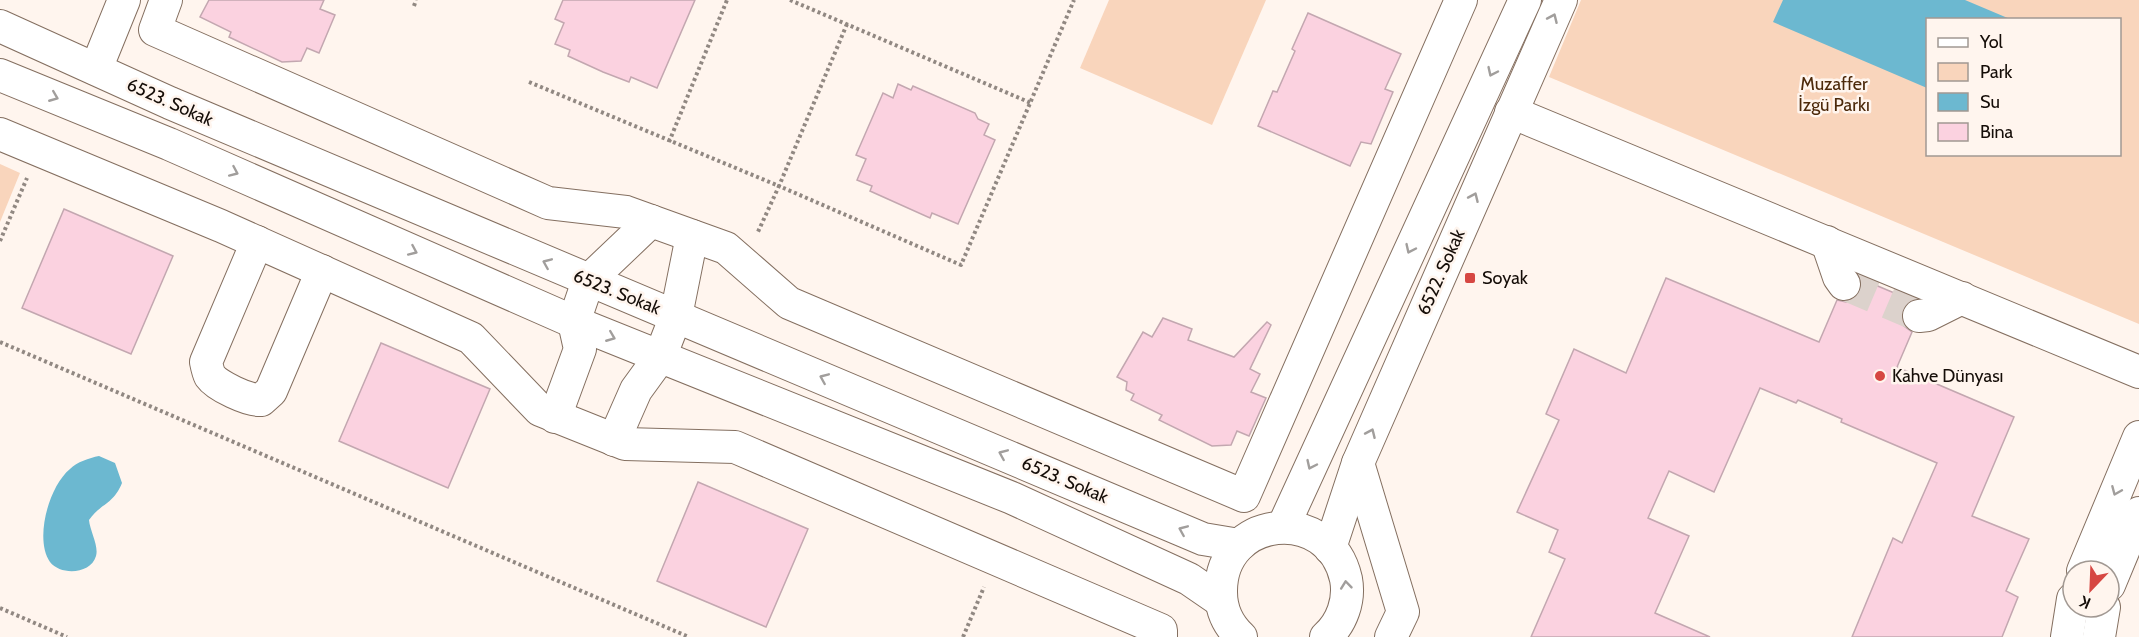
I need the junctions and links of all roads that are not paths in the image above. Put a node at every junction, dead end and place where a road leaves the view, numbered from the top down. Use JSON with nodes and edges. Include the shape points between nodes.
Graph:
{"nodes":[{"id":1,"x":124,"y":0,"type":"edge"},
{"id":2,"x":166,"y":0,"type":"edge"},
{"id":3,"x":1461,"y":0,"type":"edge"},
{"id":4,"x":1525,"y":0,"type":"edge"},
{"id":5,"x":1561,"y":0,"type":"edge"},
{"id":6,"x":0,"y":26,"type":"edge"},
{"id":7,"x":96,"y":69,"type":"junction"},
{"id":8,"x":0,"y":75,"type":"edge"},
{"id":9,"x":1511,"y":112,"type":"junction"},
{"id":10,"x":0,"y":134,"type":"edge"},
{"id":11,"x":651,"y":221,"type":"junction"},
{"id":12,"x":692,"y":236,"type":"junction"},
{"id":13,"x":258,"y":242,"type":"junction"},
{"id":14,"x":1827,"y":242,"type":"junction"},
{"id":15,"x":322,"y":271,"type":"junction"},
{"id":16,"x":588,"y":281,"type":"junction"},
{"id":17,"x":1844,"y":284,"type":"tunnel mouth"},
{"id":18,"x":1962,"y":298,"type":"junction"},
{"id":19,"x":1919,"y":315,"type":"tunnel mouth"},
{"id":20,"x":676,"y":316,"type":"junction"},
{"id":21,"x":574,"y":322,"type":"junction"},
{"id":22,"x":660,"y":357,"type":"junction"},
{"id":23,"x":2139,"y":372,"type":"edge"},
{"id":24,"x":555,"y":417,"type":"junction"},
{"id":25,"x":2139,"y":437,"type":"edge"},
{"id":26,"x":614,"y":440,"type":"junction"},
{"id":27,"x":1358,"y":463,"type":"junction"},
{"id":28,"x":2139,"y":513,"type":"edge"},
{"id":29,"x":1283,"y":527,"type":"junction"},
{"id":30,"x":1239,"y":545,"type":"junction"},
{"id":31,"x":1330,"y":548,"type":"junction"},
{"id":32,"x":2088,"y":559,"type":"edge"},
{"id":33,"x":2120,"y":559,"type":"edge"},
{"id":34,"x":2070,"y":619,"type":"edge"},
{"id":35,"x":2102,"y":619,"type":"edge"},
{"id":36,"x":1229,"y":624,"type":"edge"},
{"id":37,"x":1161,"y":637,"type":"edge"},
{"id":38,"x":1326,"y":637,"type":"edge"},
{"id":39,"x":1391,"y":637,"type":"edge"},
{"id":40,"x":2067,"y":637,"type":"edge"},
{"id":41,"x":2099,"y":637,"type":"edge"}],
"edges":[{"from":1,"to":7,"type":"street"},
{"from":2,"to":11,"type":"street","via":[[155,30],[548,203],[626,212]]},
{"from":3,"to":12,"type":"street","via":[[1244,496],[789,303],[726,248]]},
{"from":4,"to":29,"type":"street","name":"6522. Sokak","one_way":true},
{"from":9,"to":5,"type":"street","name":"6522. Sokak","one_way":true},
{"from":6,"to":7,"type":"street","name":"6523. Sokak"},
{"from":16,"to":7,"type":"street","name":"6523. Sokak","one_way":true},
{"from":8,"to":21,"type":"street","name":"6523. Sokak","one_way":true,"via":[[169,144]]},
{"from":9,"to":14,"type":"street"},
{"from":27,"to":9,"type":"street","name":"6522. Sokak","one_way":true},
{"from":10,"to":13,"type":"street"},
{"from":11,"to":12,"type":"street"},
{"from":11,"to":16,"type":"street"},
{"from":12,"to":20,"type":"street"},
{"from":13,"to":15,"type":"street"},
{"from":13,"to":15,"type":"street","via":[[206,362],[215,381],[249,398],[261,400],[271,391]]},
{"from":14,"to":17,"type":"street"},
{"from":14,"to":18,"type":"street"},
{"from":15,"to":24,"type":"street","via":[[471,338],[540,410]]},
{"from":16,"to":20,"type":"street","name":"6523. Sokak"},
{"from":16,"to":21,"type":"street"},
{"from":18,"to":19,"type":"street","via":[[1928,315]]},
{"from":18,"to":23,"type":"street"},
{"from":20,"to":22,"type":"street"},
{"from":30,"to":20,"type":"street","name":"6523. Sokak","one_way":true,"via":[[1203,539]]},
{"from":21,"to":22,"type":"street","name":"6523. Sokak","one_way":true},
{"from":21,"to":24,"type":"street","via":[[580,349]]},
{"from":22,"to":26,"type":"street","via":[[636,390]]},
{"from":22,"to":36,"type":"street","name":"6523. Sokak","via":[[1012,498],[1189,579]]},
{"from":24,"to":26,"type":"street"},
{"from":25,"to":32,"type":"street","one_way":true},
{"from":26,"to":37,"type":"street","via":[[625,444],[735,447],[1161,630]]},
{"from":27,"to":31,"type":"street","name":"6522. Sokak"},
{"from":27,"to":39,"type":"street","via":[[1403,612]]},
{"from":28,"to":33,"type":"street"},
{"from":29,"to":30,"type":"street","via":[[1252,535]]},
{"from":29,"to":31,"type":"street","via":[[1317,536]]},
{"from":30,"to":36,"type":"street","via":[[1220,580]]},
{"from":38,"to":31,"type":"street","one_way":true,"via":[[1342,616],[1347,598],[1341,563]]},
{"from":34,"to":40,"type":"street"},
{"from":35,"to":41,"type":"street"}]}
